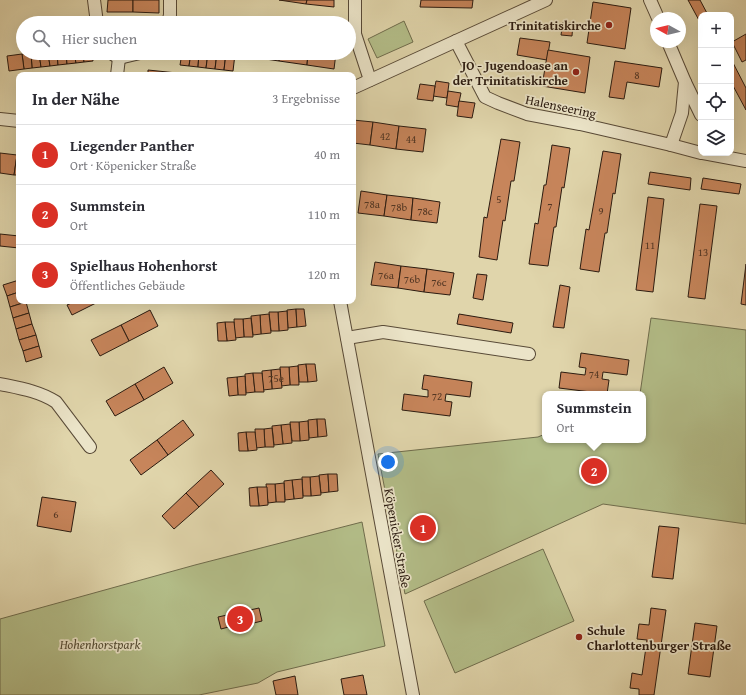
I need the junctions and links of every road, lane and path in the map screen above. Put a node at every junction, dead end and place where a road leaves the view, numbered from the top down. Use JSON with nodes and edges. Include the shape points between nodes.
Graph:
{"nodes":[{"id":1,"x":94,"y":0,"type":"edge"},
{"id":2,"x":170,"y":0,"type":"edge"},
{"id":3,"x":355,"y":0,"type":"edge"},
{"id":4,"x":546,"y":0,"type":"edge"},
{"id":5,"x":650,"y":0,"type":"edge"},
{"id":6,"x":655,"y":12,"type":"edge"},
{"id":7,"x":96,"y":16,"type":"edge"},
{"id":8,"x":170,"y":16,"type":"edge"},
{"id":9,"x":355,"y":16,"type":"edge"},
{"id":10,"x":356,"y":37,"type":"edge"},
{"id":11,"x":456,"y":40,"type":"junction"},
{"id":12,"x":671,"y":48,"type":"edge"},
{"id":13,"x":115,"y":60,"type":"edge"},
{"id":14,"x":117,"y":72,"type":"edge"},
{"id":15,"x":370,"y":80,"type":"junction"},
{"id":16,"x":685,"y":82,"type":"junction"},
{"id":17,"x":356,"y":87,"type":"edge"},
{"id":18,"x":698,"y":109,"type":"edge"},
{"id":19,"x":0,"y":120,"type":"edge"},
{"id":20,"x":16,"y":121,"type":"edge"},
{"id":21,"x":671,"y":145,"type":"junction"},
{"id":22,"x":698,"y":152,"type":"edge"},
{"id":23,"x":725,"y":156,"type":"edge"},
{"id":24,"x":746,"y":161,"type":"edge"},
{"id":25,"x":341,"y":304,"type":"edge"},
{"id":26,"x":347,"y":338,"type":"junction"},
{"id":27,"x":529,"y":354,"type":"dead end"},
{"id":28,"x":0,"y":384,"type":"edge"},
{"id":29,"x":90,"y":447,"type":"dead end"},
{"id":30,"x":413,"y":695,"type":"edge"}],
"edges":[{"from":1,"to":7,"type":"street"},
{"from":2,"to":8,"type":"street"},
{"from":3,"to":9,"type":"street"},
{"from":4,"to":11,"type":"street"},
{"from":5,"to":6,"type":"street"},
{"from":10,"to":15,"type":"street"},
{"from":11,"to":15,"type":"street"},
{"from":11,"to":21,"type":"street","name":"Halenseering","via":[[485,97],[527,114]]},
{"from":12,"to":16,"type":"street"},
{"from":13,"to":14,"type":"street"},
{"from":15,"to":17,"type":"street"},
{"from":16,"to":18,"type":"street"},
{"from":16,"to":21,"type":"street","via":[[682,113]]},
{"from":19,"to":20,"type":"street"},
{"from":21,"to":22,"type":"street","name":"Halenseering"},
{"from":23,"to":24,"type":"street","name":"Halenseering"},
{"from":25,"to":26,"type":"street","name":"Köpenicker Straße"},
{"from":26,"to":27,"type":"street","via":[[383,332]]},
{"from":26,"to":30,"type":"street","name":"Köpenicker Straße"},
{"from":28,"to":29,"type":"street","via":[[32,391],[56,402]]}]}
